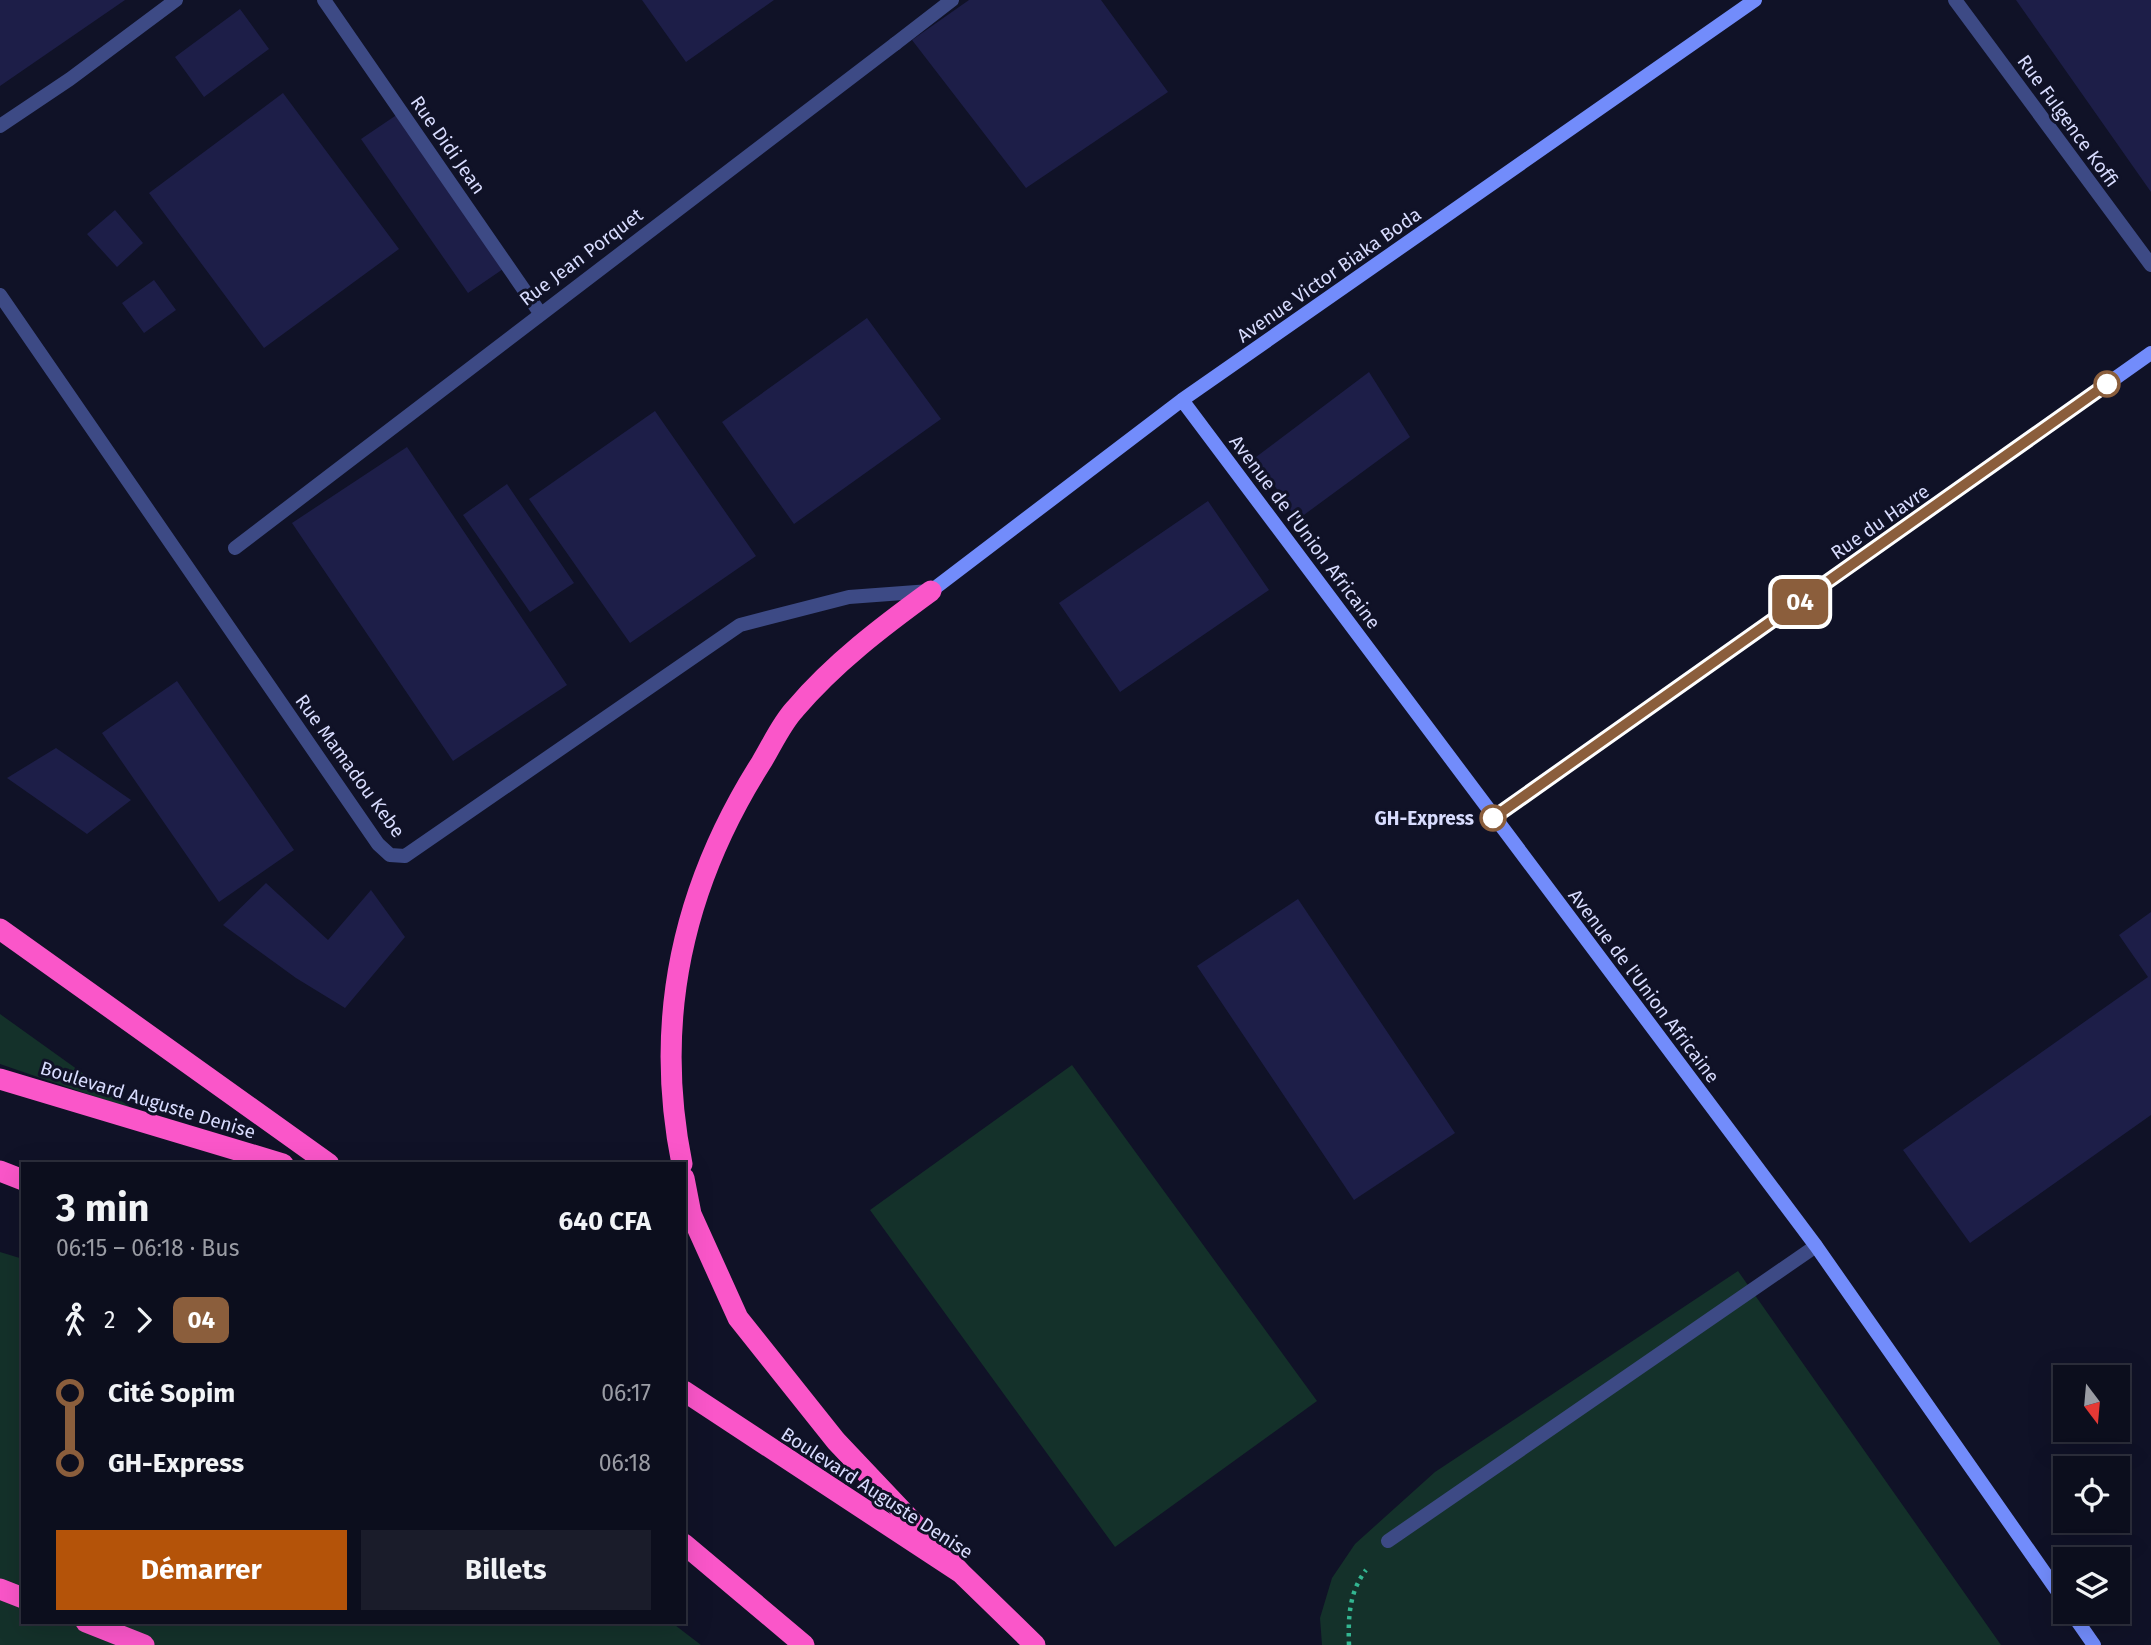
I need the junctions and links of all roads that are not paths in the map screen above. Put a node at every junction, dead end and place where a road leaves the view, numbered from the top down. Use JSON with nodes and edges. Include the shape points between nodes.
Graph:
{"nodes":[{"id":1,"x":176,"y":0,"type":"edge"},
{"id":2,"x":324,"y":0,"type":"edge"},
{"id":3,"x":952,"y":0,"type":"edge"},
{"id":4,"x":1755,"y":0,"type":"edge"},
{"id":5,"x":1955,"y":0,"type":"edge"},
{"id":6,"x":0,"y":126,"type":"edge"},
{"id":7,"x":2151,"y":265,"type":"edge"},
{"id":8,"x":0,"y":295,"type":"edge"},
{"id":9,"x":540,"y":313,"type":"junction"},
{"id":10,"x":2151,"y":353,"type":"edge"},
{"id":11,"x":1182,"y":400,"type":"junction"},
{"id":12,"x":235,"y":548,"type":"dead end"},
{"id":13,"x":931,"y":591,"type":"junction"},
{"id":14,"x":1493,"y":818,"type":"junction"},
{"id":15,"x":0,"y":929,"type":"edge"},
{"id":16,"x":0,"y":1079,"type":"edge"},
{"id":17,"x":276,"y":1162,"type":"edge"},
{"id":18,"x":325,"y":1162,"type":"edge"},
{"id":19,"x":681,"y":1162,"type":"edge"},
{"id":20,"x":0,"y":1171,"type":"edge"},
{"id":21,"x":21,"y":1179,"type":"edge"},
{"id":22,"x":686,"y":1188,"type":"edge"},
{"id":23,"x":1816,"y":1246,"type":"junction"},
{"id":24,"x":686,"y":1392,"type":"edge"},
{"id":25,"x":1388,"y":1541,"type":"road end"},
{"id":26,"x":686,"y":1546,"type":"edge"},
{"id":27,"x":961,"y":1573,"type":"junction"},
{"id":28,"x":2053,"y":1585,"type":"edge"},
{"id":29,"x":0,"y":1589,"type":"edge"},
{"id":30,"x":21,"y":1597,"type":"edge"},
{"id":31,"x":91,"y":1624,"type":"edge"},
{"id":32,"x":2079,"y":1624,"type":"edge"},
{"id":33,"x":144,"y":1645,"type":"edge"},
{"id":34,"x":804,"y":1645,"type":"edge"},
{"id":35,"x":1035,"y":1645,"type":"edge"},
{"id":36,"x":2094,"y":1645,"type":"edge"}],
"edges":[{"from":1,"to":6,"type":"street"},
{"from":2,"to":9,"type":"street","name":"Rue Didi Jean"},
{"from":3,"to":9,"type":"street","name":"Rue Jean Porquet"},
{"from":4,"to":11,"type":"main road","name":"Avenue Victor Biaka Boda"},
{"from":5,"to":7,"type":"street","name":"Rue Fulgence Koffi"},
{"from":8,"to":13,"type":"street","name":"Rue Mamadou Kebe","via":[[378,844],[390,855],[405,856],[740,625],[849,597]]},
{"from":9,"to":12,"type":"street","name":"Rue Jean Porquet"},
{"from":10,"to":14,"type":"main road","name":"Rue du Havre"},
{"from":11,"to":13,"type":"main road","name":"Avenue Victor Biaka Boda"},
{"from":11,"to":14,"type":"main road","name":"Avenue de l'Union Africaine"},
{"from":13,"to":19,"type":"highway","via":[[867,638],[794,710],[733,807],[694,902],[673,994],[672,1115]]},
{"from":14,"to":23,"type":"main road","name":"Avenue de l'Union Africaine"},
{"from":15,"to":18,"type":"highway"},
{"from":16,"to":17,"type":"highway","name":"Boulevard Auguste Denise"},
{"from":20,"to":21,"type":"highway"},
{"from":22,"to":27,"type":"highway","via":[[691,1214],[738,1318],[836,1441]]},
{"from":23,"to":25,"type":"street"},
{"from":23,"to":28,"type":"main road","name":"Avenue de l'Union Africaine"},
{"from":24,"to":27,"type":"highway","name":"Boulevard Auguste Denise"},
{"from":26,"to":34,"type":"highway"},
{"from":27,"to":35,"type":"highway","name":"Boulevard Auguste Denise"},
{"from":29,"to":30,"type":"highway"},
{"from":31,"to":33,"type":"highway"},
{"from":32,"to":36,"type":"main road"}]}
